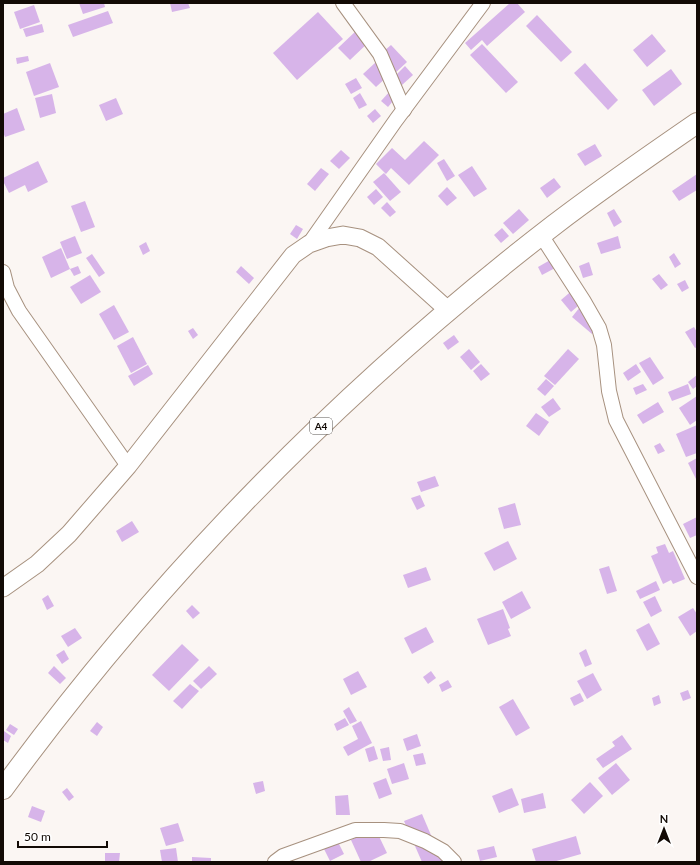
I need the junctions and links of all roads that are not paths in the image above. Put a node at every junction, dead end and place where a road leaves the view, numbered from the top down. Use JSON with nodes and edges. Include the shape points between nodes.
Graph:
{"nodes":[{"id":1,"x":344,"y":3,"type":"edge"},
{"id":2,"x":483,"y":3,"type":"edge"},
{"id":3,"x":404,"y":110,"type":"junction"},
{"id":4,"x":697,"y":123,"type":"edge"},
{"id":5,"x":541,"y":235,"type":"junction"},
{"id":6,"x":309,"y":244,"type":"junction"},
{"id":7,"x":3,"y":272,"type":"edge"},
{"id":8,"x":449,"y":310,"type":"junction"},
{"id":9,"x":128,"y":466,"type":"junction"},
{"id":10,"x":695,"y":568,"type":"edge"},
{"id":11,"x":3,"y":588,"type":"edge"},
{"id":12,"x":3,"y":790,"type":"edge"},
{"id":13,"x":275,"y":862,"type":"edge"},
{"id":14,"x":454,"y":862,"type":"edge"}],
"edges":[{"from":1,"to":3,"type":"street","via":[[380,54]]},
{"from":2,"to":3,"type":"street"},
{"from":3,"to":6,"type":"street"},
{"from":4,"to":5,"type":"highway","number":"A4"},
{"from":5,"to":8,"type":"highway","number":"A4"},
{"from":5,"to":10,"type":"street","via":[[598,328],[604,345],[609,391],[616,420]]},
{"from":6,"to":8,"type":"main road","via":[[343,235],[360,238],[378,247]]},
{"from":6,"to":9,"type":"main road","via":[[293,255]]},
{"from":7,"to":9,"type":"street","via":[[7,288],[18,311]]},
{"from":8,"to":12,"type":"highway","number":"A4","via":[[362,387],[235,511],[136,621]]},
{"from":9,"to":11,"type":"main road","via":[[69,534],[37,564]]},
{"from":13,"to":14,"type":"street","via":[[283,856],[355,830],[400,831],[443,851]]}]}
